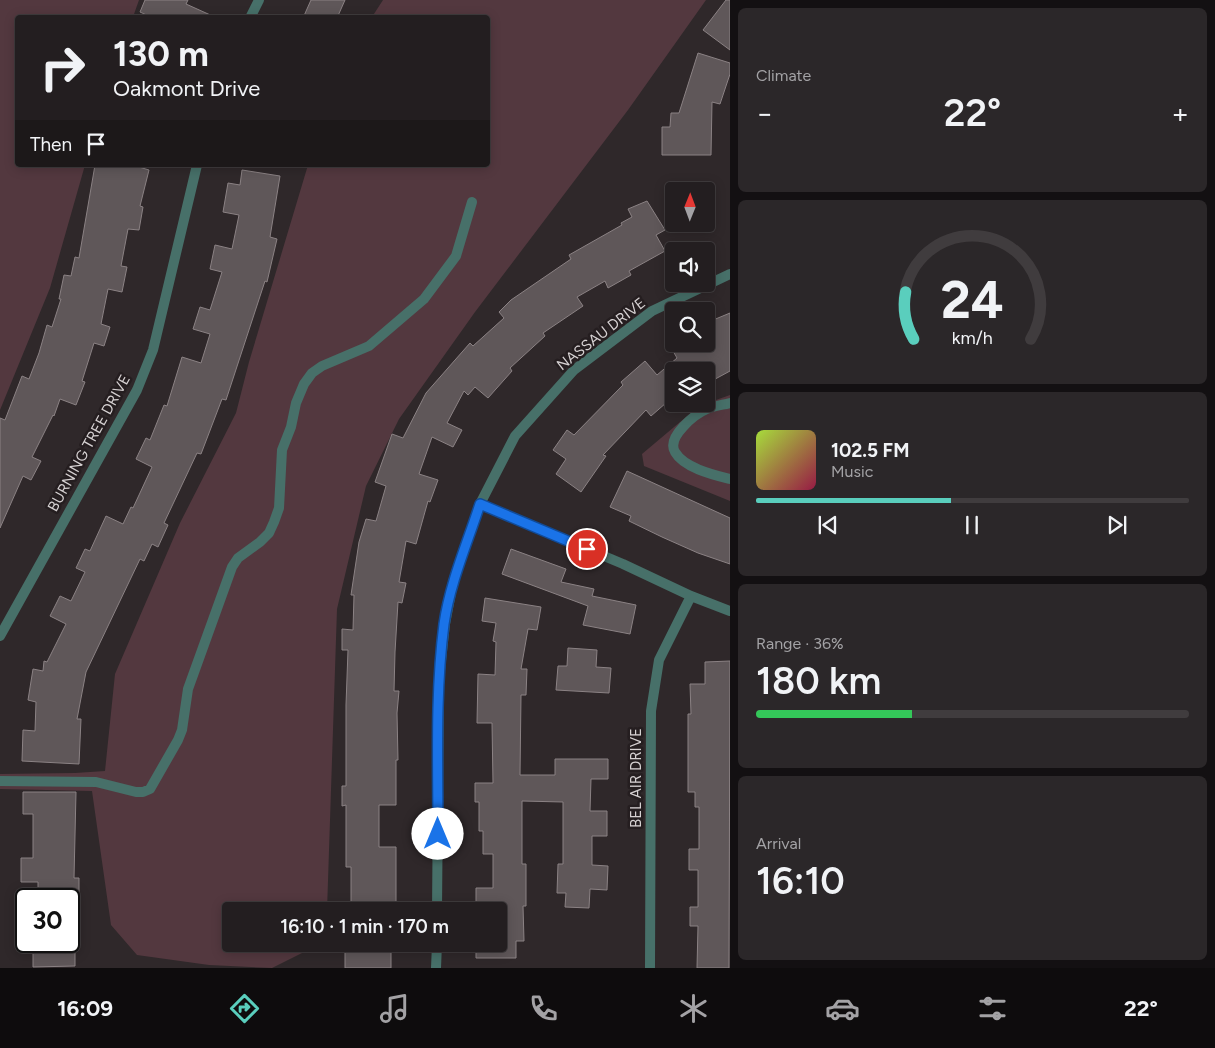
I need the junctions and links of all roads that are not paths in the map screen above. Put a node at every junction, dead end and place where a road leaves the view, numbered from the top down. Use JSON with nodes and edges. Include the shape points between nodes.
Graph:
{"nodes":[{"id":1,"x":259,"y":0,"type":"edge"},
{"id":2,"x":252,"y":15,"type":"edge"},
{"id":3,"x":197,"y":167,"type":"edge"},
{"id":4,"x":472,"y":202,"type":"dead end"},
{"id":5,"x":730,"y":274,"type":"edge"},
{"id":6,"x":730,"y":403,"type":"edge"},
{"id":7,"x":730,"y":480,"type":"edge"},
{"id":8,"x":480,"y":504,"type":"junction"},
{"id":9,"x":690,"y":596,"type":"junction"},
{"id":10,"x":730,"y":611,"type":"edge"},
{"id":11,"x":0,"y":636,"type":"edge"},
{"id":12,"x":0,"y":781,"type":"edge"},
{"id":13,"x":437,"y":902,"type":"edge"},
{"id":14,"x":437,"y":952,"type":"edge"},
{"id":15,"x":436,"y":968,"type":"edge"},
{"id":16,"x":650,"y":968,"type":"edge"}],
"edges":[{"from":1,"to":2,"type":"street"},
{"from":3,"to":11,"type":"street","name":"BURNING TREE DRIVE","via":[[152,350],[137,390]]},
{"from":4,"to":12,"type":"street","via":[[456,256],[424,299],[369,346],[322,366],[304,384],[282,450],[279,508],[268,533],[238,558],[232,568],[188,689],[182,730],[150,789],[136,792],[96,782]]},
{"from":5,"to":8,"type":"street","name":"NASSAU DRIVE","via":[[652,311],[574,370],[514,436]]},
{"from":6,"to":7,"type":"street","via":[[700,413],[675,435],[673,447],[691,466]]},
{"from":8,"to":9,"type":"street"},
{"from":8,"to":13,"type":"street","name":"NASSAU DRIVE","via":[[453,582],[439,679]]},
{"from":9,"to":10,"type":"street"},
{"from":9,"to":16,"type":"street","name":"BEL AIR DRIVE","via":[[659,660],[651,711]]},
{"from":14,"to":15,"type":"street"}]}
